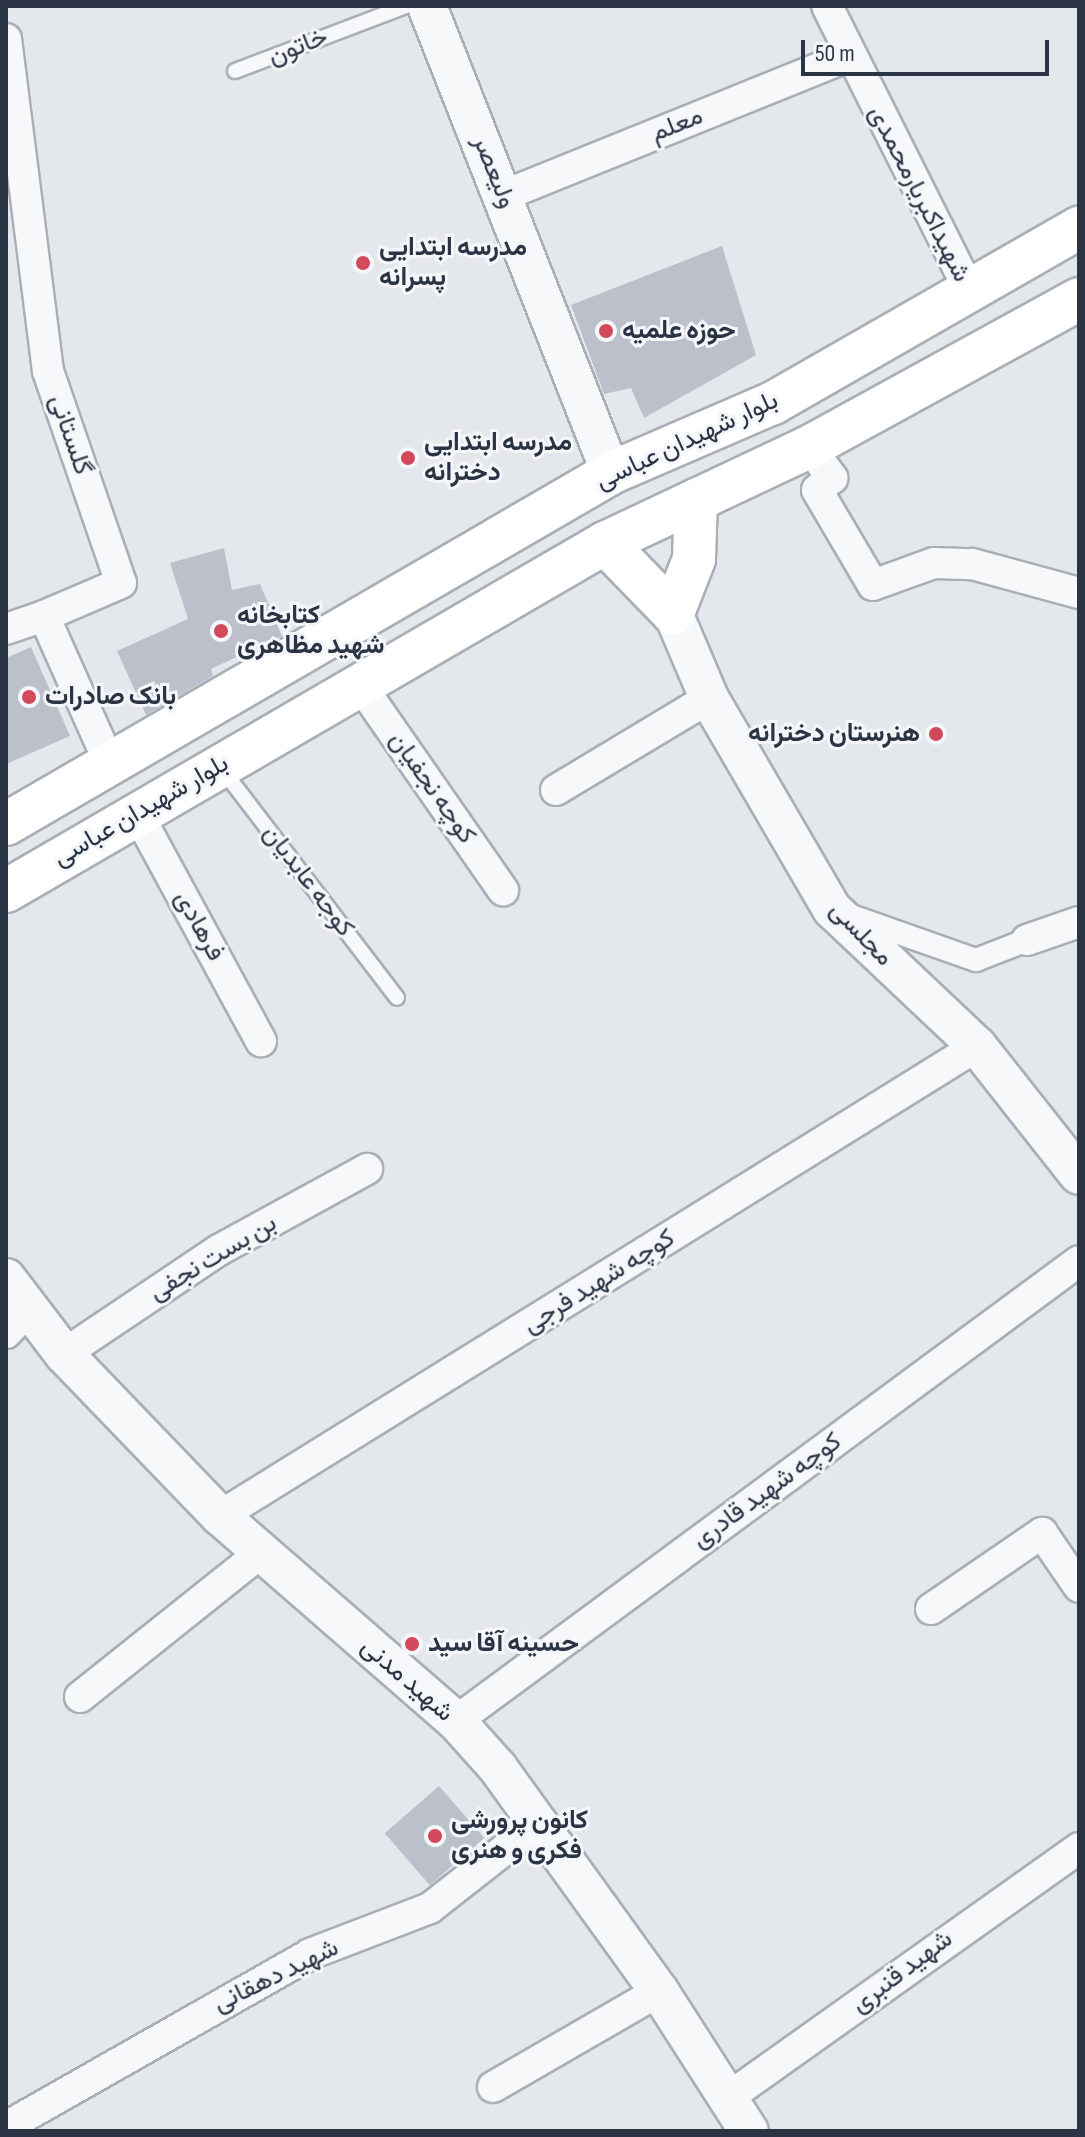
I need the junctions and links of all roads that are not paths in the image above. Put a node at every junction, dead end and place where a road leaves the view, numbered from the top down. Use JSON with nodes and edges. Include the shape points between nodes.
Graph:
{"nodes":[{"id":1,"x":406,"y":6,"type":"edge"},
{"id":2,"x":427,"y":6,"type":"edge"},
{"id":3,"x":827,"y":6,"type":"edge"},
{"id":4,"x":849,"y":56,"type":"junction"},
{"id":5,"x":8,"y":57,"type":"edge"},
{"id":6,"x":235,"y":71,"type":"dead end"},
{"id":7,"x":505,"y":195,"type":"junction"},
{"id":8,"x":1079,"y":228,"type":"edge"},
{"id":9,"x":971,"y":294,"type":"junction"},
{"id":10,"x":1079,"y":299,"type":"edge"},
{"id":11,"x":809,"y":447,"type":"junction"},
{"id":12,"x":611,"y":473,"type":"junction"},
{"id":13,"x":696,"y":500,"type":"junction"},
{"id":14,"x":605,"y":543,"type":"junction"},
{"id":15,"x":1079,"y":593,"type":"edge"},
{"id":16,"x":673,"y":613,"type":"junction"},
{"id":17,"x":44,"y":616,"type":"junction"},
{"id":18,"x":6,"y":629,"type":"edge"},
{"id":19,"x":361,"y":686,"type":"junction"},
{"id":20,"x":709,"y":698,"type":"junction"},
{"id":21,"x":110,"y":764,"type":"junction"},
{"id":22,"x":219,"y":764,"type":"junction"},
{"id":23,"x":556,"y":790,"type":"dead end"},
{"id":24,"x":136,"y":811,"type":"junction"},
{"id":25,"x":6,"y":824,"type":"edge"},
{"id":26,"x":503,"y":890,"type":"dead end"},
{"id":27,"x":6,"y":891,"type":"edge"},
{"id":28,"x":832,"y":909,"type":"junction"},
{"id":29,"x":1079,"y":922,"type":"edge"},
{"id":30,"x":1027,"y":940,"type":"joint"},
{"id":31,"x":397,"y":998,"type":"dead end"},
{"id":32,"x":261,"y":1041,"type":"dead end"},
{"id":33,"x":977,"y":1046,"type":"junction"},
{"id":34,"x":367,"y":1169,"type":"dead end"},
{"id":35,"x":1079,"y":1175,"type":"edge"},
{"id":36,"x":1079,"y":1261,"type":"edge"},
{"id":37,"x":6,"y":1278,"type":"edge"},
{"id":38,"x":17,"y":1321,"type":"edge"},
{"id":39,"x":64,"y":1354,"type":"junction"},
{"id":40,"x":220,"y":1516,"type":"junction"},
{"id":41,"x":259,"y":1554,"type":"junction"},
{"id":42,"x":1079,"y":1587,"type":"edge"},
{"id":43,"x":931,"y":1609,"type":"dead end"},
{"id":44,"x":80,"y":1697,"type":"dead end"},
{"id":45,"x":456,"y":1721,"type":"junction"},
{"id":46,"x":541,"y":1821,"type":"junction"},
{"id":47,"x":1079,"y":1848,"type":"edge"},
{"id":48,"x":659,"y":1991,"type":"junction"},
{"id":49,"x":493,"y":2087,"type":"dead end"},
{"id":50,"x":726,"y":2099,"type":"junction"},
{"id":51,"x":6,"y":2127,"type":"edge"},
{"id":52,"x":749,"y":2131,"type":"edge"}],
"edges":[{"from":1,"to":6,"type":"lane","name":"خاتون"},
{"from":2,"to":7,"type":"street","name":"ولیعصر"},
{"from":3,"to":4,"type":"street","name":"شهیداکبریارمحمدی"},
{"from":4,"to":7,"type":"street","name":"معلم"},
{"from":4,"to":9,"type":"street","name":"شهیداکبریارمحمدی"},
{"from":5,"to":17,"type":"street","name":"گلستانی","via":[[48,371],[121,583]]},
{"from":7,"to":12,"type":"street","name":"ولیعصر"},
{"from":8,"to":9,"type":"main road","name":"بلوار شهیدان عباسی"},
{"from":9,"to":12,"type":"main road","name":"بلوار شهیدان عباسی","via":[[773,403]]},
{"from":10,"to":11,"type":"main road","name":"بلوار شهیدان عباسی"},
{"from":11,"to":13,"type":"main road","name":"بلوار شهیدان عباسی"},
{"from":11,"to":15,"type":"street","via":[[832,478],[817,490],[873,585],[934,563],[972,564]]},
{"from":12,"to":21,"type":"main road","name":"بلوار شهیدان عباسی"},
{"from":13,"to":14,"type":"main road","name":"بلوار شهیدان عباسی"},
{"from":13,"to":16,"type":"main road","via":[[694,559]]},
{"from":14,"to":16,"type":"main road"},
{"from":14,"to":19,"type":"main road","name":"بلوار شهیدان عباسی"},
{"from":16,"to":20,"type":"street","name":"مجلسی"},
{"from":17,"to":18,"type":"street"},
{"from":17,"to":21,"type":"street"},
{"from":19,"to":22,"type":"main road","name":"بلوار شهیدان عباسی"},
{"from":19,"to":26,"type":"street","name":"کوچه نجفیان"},
{"from":20,"to":23,"type":"street"},
{"from":20,"to":28,"type":"street","name":"مجلسی"},
{"from":21,"to":25,"type":"main road","name":"بلوار شهیدان عباسی"},
{"from":22,"to":24,"type":"main road","name":"بلوار شهیدان عباسی"},
{"from":22,"to":31,"type":"lane","name":"کوجه عابدیان"},
{"from":24,"to":27,"type":"main road","name":"بلوار شهیدان عباسی"},
{"from":24,"to":32,"type":"street","name":"فرهادی"},
{"from":28,"to":30,"type":"street","via":[[976,960]]},
{"from":28,"to":33,"type":"street","name":"مجلسی"},
{"from":29,"to":30,"type":"street"},
{"from":33,"to":35,"type":"street","name":"مجلسی"},
{"from":33,"to":40,"type":"street","name":"کوچه شهید فرجی"},
{"from":34,"to":39,"type":"street","name":"بن بست نجفی","via":[[219,1250]]},
{"from":36,"to":45,"type":"street","name":"کوچه شهید قادری"},
{"from":37,"to":38,"type":"street","name":"شهید مدنی"},
{"from":38,"to":39,"type":"street","name":"شهید مدنی"},
{"from":39,"to":40,"type":"street","name":"شهید مدنی"},
{"from":40,"to":41,"type":"street","name":"شهید مدنی"},
{"from":41,"to":44,"type":"street"},
{"from":41,"to":45,"type":"street","name":"شهید مدنی"},
{"from":42,"to":43,"type":"street","via":[[1042,1533]]},
{"from":45,"to":46,"type":"street","name":"شهید مدنی"},
{"from":46,"to":48,"type":"street","name":"شهید مدنی"},
{"from":46,"to":51,"type":"street","name":"شهید دهقانی","via":[[430,1908],[310,1954]]},
{"from":47,"to":50,"type":"street","name":"شهید قنبری"},
{"from":48,"to":49,"type":"street"},
{"from":48,"to":50,"type":"street","name":"شهید مدنی"},
{"from":50,"to":52,"type":"street","name":"شهید مدنی"}]}
